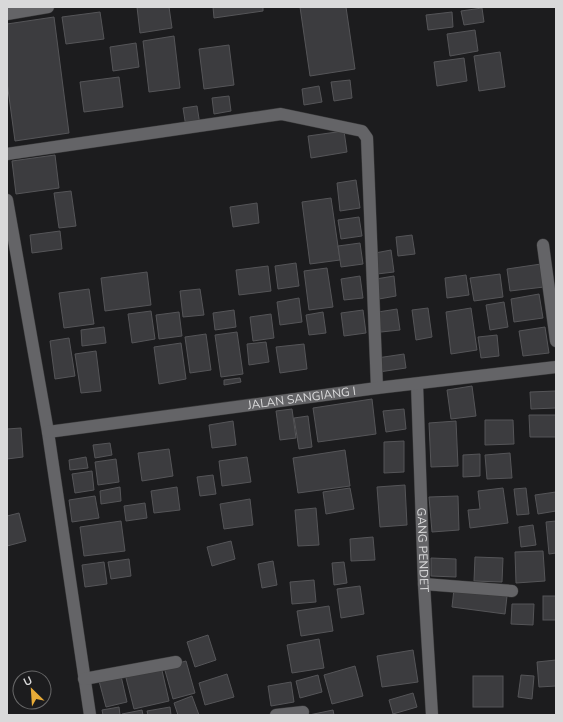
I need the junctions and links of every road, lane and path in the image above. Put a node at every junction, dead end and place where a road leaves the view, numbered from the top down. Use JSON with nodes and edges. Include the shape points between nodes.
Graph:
{"nodes":[{"id":1,"x":48,"y":7,"type":"edge"},
{"id":2,"x":7,"y":14,"type":"edge"},
{"id":3,"x":7,"y":154,"type":"edge"},
{"id":4,"x":7,"y":200,"type":"edge"},
{"id":5,"x":8,"y":213,"type":"edge"},
{"id":6,"x":543,"y":245,"type":"dead end"},
{"id":7,"x":556,"y":341,"type":"edge"},
{"id":8,"x":556,"y":367,"type":"edge"},
{"id":9,"x":417,"y":384,"type":"junction"},
{"id":10,"x":377,"y":388,"type":"junction"},
{"id":11,"x":48,"y":432,"type":"junction"},
{"id":12,"x":424,"y":584,"type":"junction"},
{"id":13,"x":512,"y":592,"type":"dead end"},
{"id":14,"x":176,"y":662,"type":"dead end"},
{"id":15,"x":84,"y":679,"type":"junction"},
{"id":16,"x":303,"y":712,"type":"dead end"},
{"id":17,"x":90,"y":715,"type":"edge"},
{"id":18,"x":276,"y":715,"type":"edge"},
{"id":19,"x":432,"y":715,"type":"edge"}],
"edges":[{"from":1,"to":2,"type":"street"},
{"from":3,"to":10,"type":"street","via":[[281,114],[362,131],[367,138]]},
{"from":4,"to":5,"type":"street"},
{"from":5,"to":11,"type":"street"},
{"from":6,"to":7,"type":"street"},
{"from":8,"to":9,"type":"street","name":"JALAN SANGIANG I"},
{"from":9,"to":10,"type":"street","name":"JALAN SANGIANG I"},
{"from":9,"to":12,"type":"street","name":"GANG PENDET"},
{"from":10,"to":11,"type":"street","name":"JALAN SANGIANG I"},
{"from":11,"to":15,"type":"street"},
{"from":12,"to":13,"type":"street"},
{"from":12,"to":19,"type":"street","name":"GANG PENDET"},
{"from":14,"to":15,"type":"street"},
{"from":15,"to":17,"type":"street"},
{"from":16,"to":18,"type":"street"}]}
